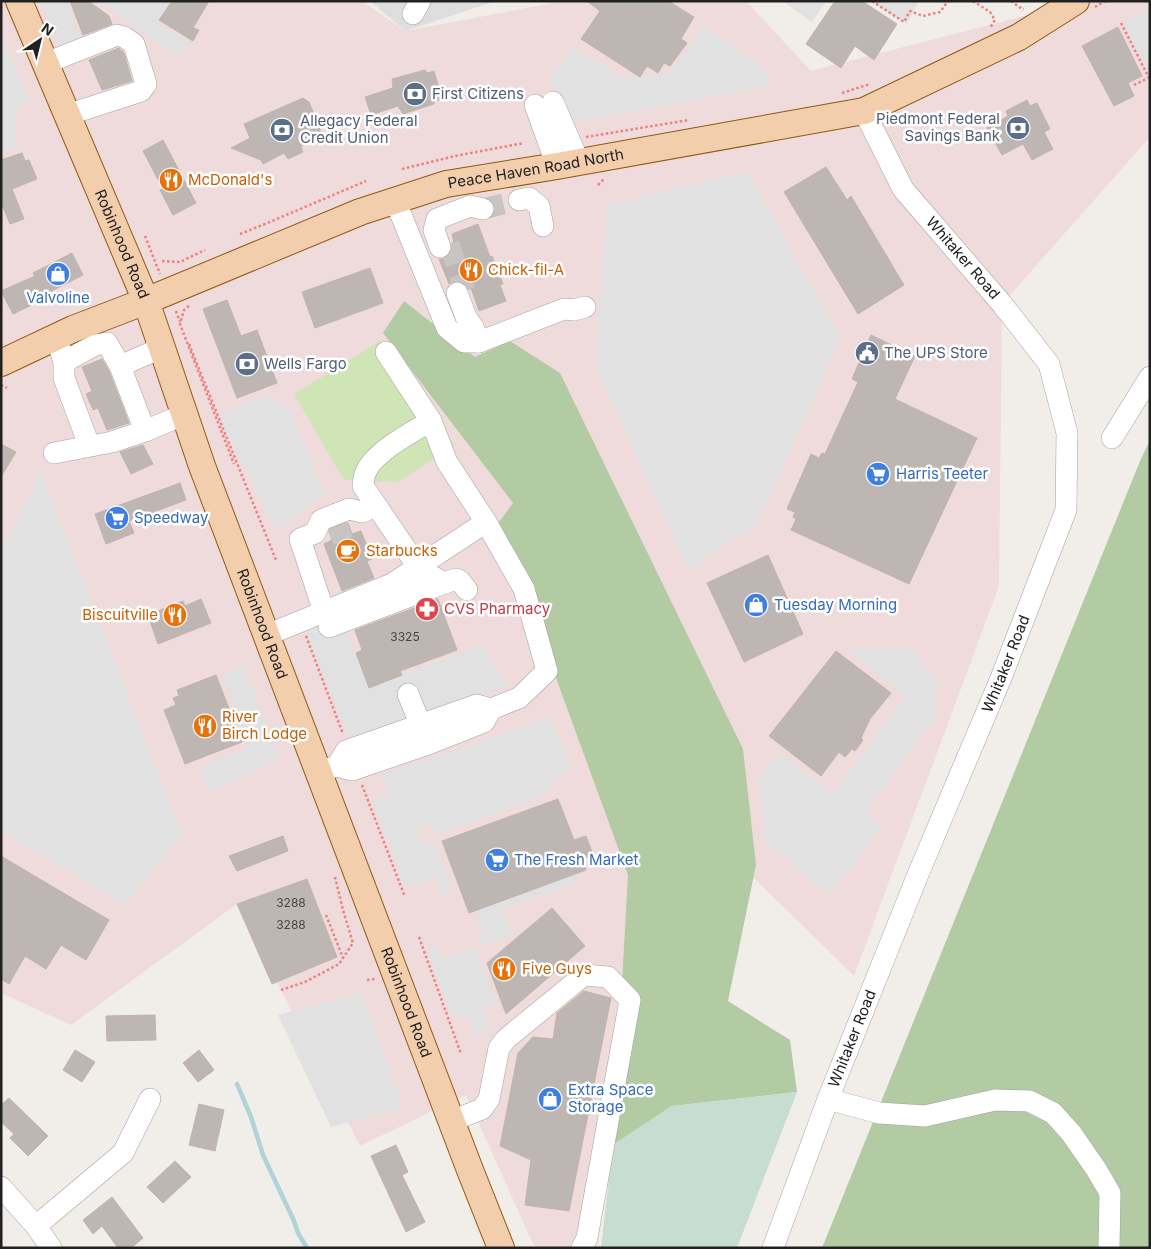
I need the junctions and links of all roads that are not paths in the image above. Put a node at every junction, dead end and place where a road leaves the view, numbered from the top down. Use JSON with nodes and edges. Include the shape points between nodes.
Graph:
{"nodes":[{"id":1,"x":19,"y":1,"type":"edge"},
{"id":2,"x":1076,"y":1,"type":"edge"},
{"id":3,"x":46,"y":63,"type":"junction"},
{"id":4,"x":544,"y":104,"type":"dead end"},
{"id":5,"x":864,"y":111,"type":"junction"},
{"id":6,"x":68,"y":115,"type":"junction"},
{"id":7,"x":568,"y":164,"type":"junction"},
{"id":8,"x":395,"y":200,"type":"junction"},
{"id":9,"x":520,"y":204,"type":"tunnel mouth"},
{"id":10,"x":485,"y":214,"type":"tunnel mouth"},
{"id":11,"x":542,"y":226,"type":"dead end"},
{"id":12,"x":444,"y":246,"type":"tunnel mouth"},
{"id":13,"x":461,"y":292,"type":"tunnel mouth"},
{"id":14,"x":146,"y":301,"type":"junction"},
{"id":15,"x":585,"y":307,"type":"dead end"},
{"id":16,"x":91,"y":334,"type":"junction"},
{"id":17,"x":476,"y":334,"type":"junction"},
{"id":18,"x":58,"y":337,"type":"junction"},
{"id":19,"x":161,"y":348,"type":"junction"},
{"id":20,"x":386,"y":352,"type":"dead end"},
{"id":21,"x":64,"y":362,"type":"junction"},
{"id":22,"x":1,"y":363,"type":"edge"},
{"id":23,"x":120,"y":366,"type":"junction"},
{"id":24,"x":1150,"y":377,"type":"edge"},
{"id":25,"x":185,"y":414,"type":"junction"},
{"id":26,"x":431,"y":421,"type":"junction"},
{"id":27,"x":145,"y":430,"type":"junction"},
{"id":28,"x":1112,"y":438,"type":"dead end"},
{"id":29,"x":89,"y":445,"type":"junction"},
{"id":30,"x":54,"y":453,"type":"dead end"},
{"id":31,"x":486,"y":522,"type":"junction"},
{"id":32,"x":339,"y":525,"type":"junction"},
{"id":33,"x":418,"y":567,"type":"junction"},
{"id":34,"x":466,"y":590,"type":"dead end"},
{"id":35,"x":326,"y":620,"type":"junction"},
{"id":36,"x":267,"y":635,"type":"junction"},
{"id":37,"x":408,"y":694,"type":"dead end"},
{"id":38,"x":425,"y":734,"type":"junction"},
{"id":39,"x":328,"y":769,"type":"junction"},
{"id":40,"x":828,"y":1098,"type":"junction"},
{"id":41,"x":150,"y":1099,"type":"dead end"},
{"id":42,"x":451,"y":1121,"type":"junction"},
{"id":43,"x":1,"y":1187,"type":"edge"},
{"id":44,"x":36,"y":1226,"type":"junction"},
{"id":45,"x":51,"y":1248,"type":"edge"},
{"id":46,"x":501,"y":1248,"type":"edge"},
{"id":47,"x":582,"y":1248,"type":"edge"},
{"id":48,"x":773,"y":1248,"type":"edge"},
{"id":49,"x":1109,"y":1248,"type":"edge"}],
"edges":[{"from":1,"to":3,"type":"main road","name":"Robinhood Road"},
{"from":2,"to":5,"type":"main road","name":"Peace Haven Road North","via":[[1020,38]]},
{"from":3,"to":6,"type":"main road","name":"Robinhood Road"},
{"from":3,"to":6,"type":"street","via":[[117,35],[134,44],[146,84],[141,91]]},
{"from":4,"to":7,"type":"street"},
{"from":5,"to":7,"type":"main road","name":"Peace Haven Road North"},
{"from":5,"to":40,"type":"street","name":"Whitaker Road","via":[[903,189],[1049,364],[1067,433],[1066,510],[1001,678]]},
{"from":6,"to":14,"type":"main road","name":"Robinhood Road"},
{"from":7,"to":8,"type":"main road","name":"Peace Haven Road North","via":[[446,184]]},
{"from":8,"to":14,"type":"main road","name":"Peace Haven Road North"},
{"from":8,"to":17,"type":"street","via":[[448,328],[464,342]]},
{"from":9,"to":11,"type":"street","via":[[529,198],[539,206]]},
{"from":10,"to":12,"type":"street","via":[[460,218],[447,225]]},
{"from":13,"to":17,"type":"street","via":[[473,314]]},
{"from":14,"to":16,"type":"main road","name":"Peace Haven Road North"},
{"from":14,"to":19,"type":"main road","name":"Robinhood Road"},
{"from":15,"to":17,"type":"street"},
{"from":16,"to":18,"type":"main road","name":"Peace Haven Road North"},
{"from":16,"to":21,"type":"street"},
{"from":16,"to":23,"type":"street","via":[[107,343]]},
{"from":18,"to":21,"type":"street"},
{"from":18,"to":22,"type":"main road","name":"Peace Haven Road North"},
{"from":19,"to":23,"type":"street"},
{"from":19,"to":25,"type":"main road","name":"Robinhood Road"},
{"from":20,"to":26,"type":"street"},
{"from":21,"to":29,"type":"street","via":[[64,378]]},
{"from":23,"to":27,"type":"street"},
{"from":24,"to":28,"type":"street"},
{"from":25,"to":27,"type":"street"},
{"from":25,"to":36,"type":"main road","name":"Robinhood Road"},
{"from":26,"to":31,"type":"street","via":[[447,462]]},
{"from":26,"to":32,"type":"street","via":[[376,458]]},
{"from":27,"to":29,"type":"street","via":[[112,442]]},
{"from":29,"to":30,"type":"street"},
{"from":31,"to":33,"type":"street"},
{"from":31,"to":38,"type":"street","via":[[524,589],[547,671],[519,698],[491,709],[484,722]]},
{"from":32,"to":33,"type":"street"},
{"from":32,"to":35,"type":"street"},
{"from":33,"to":35,"type":"street"},
{"from":34,"to":35,"type":"street","via":[[458,580]]},
{"from":35,"to":36,"type":"street"},
{"from":36,"to":39,"type":"main road","name":"Robinhood Road"},
{"from":37,"to":38,"type":"street"},
{"from":38,"to":39,"type":"street","via":[[352,770]]},
{"from":39,"to":42,"type":"main road","name":"Robinhood Road"},
{"from":40,"to":48,"type":"street","name":"Whitaker Road"},
{"from":40,"to":49,"type":"street","via":[[879,1113],[925,1116],[995,1100],[1029,1101],[1053,1112],[1081,1147],[1110,1193]]},
{"from":41,"to":44,"type":"street","via":[[123,1153]]},
{"from":42,"to":46,"type":"main road","name":"Robinhood Road"},
{"from":42,"to":47,"type":"street","via":[[482,1109],[489,1100],[499,1048],[506,1039],[584,975],[608,977],[630,1000],[588,1238]]},
{"from":43,"to":44,"type":"street"},
{"from":44,"to":45,"type":"street"}]}
